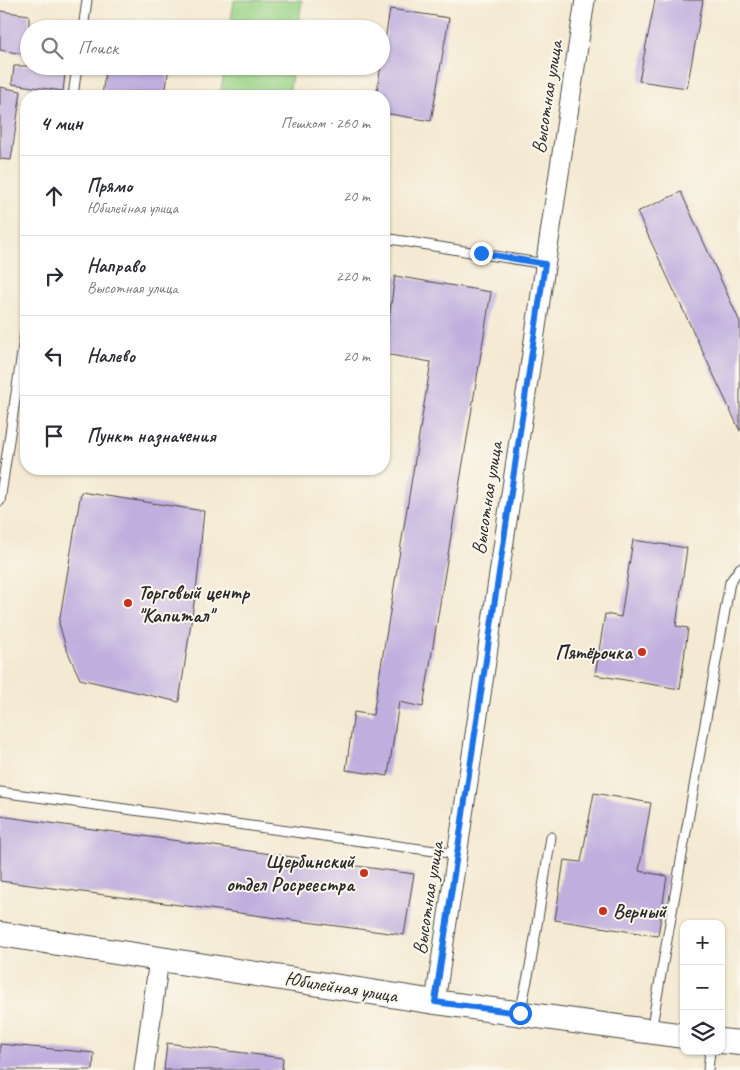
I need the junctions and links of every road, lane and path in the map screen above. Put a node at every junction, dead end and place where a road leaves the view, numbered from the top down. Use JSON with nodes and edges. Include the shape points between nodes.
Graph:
{"nodes":[{"id":1,"x":87,"y":0,"type":"edge"},
{"id":2,"x":585,"y":0,"type":"edge"},
{"id":3,"x":84,"y":20,"type":"edge"},
{"id":4,"x":76,"y":75,"type":"edge"},
{"id":5,"x":74,"y":90,"type":"edge"},
{"id":6,"x":390,"y":239,"type":"edge"},
{"id":7,"x":545,"y":264,"type":"junction"},
{"id":8,"x":20,"y":366,"type":"edge"},
{"id":9,"x":0,"y":501,"type":"edge"},
{"id":10,"x":740,"y":568,"type":"edge"},
{"id":11,"x":0,"y":792,"type":"edge"},
{"id":12,"x":551,"y":837,"type":"dead end"},
{"id":13,"x":457,"y":854,"type":"junction"},
{"id":14,"x":0,"y":934,"type":"edge"},
{"id":15,"x":160,"y":959,"type":"junction"},
{"id":16,"x":435,"y":1002,"type":"junction"},
{"id":17,"x":520,"y":1013,"type":"junction"},
{"id":18,"x":651,"y":1032,"type":"junction"},
{"id":19,"x":680,"y":1036,"type":"edge"},
{"id":20,"x":725,"y":1041,"type":"edge"},
{"id":21,"x":740,"y":1043,"type":"edge"},
{"id":22,"x":710,"y":1055,"type":"edge"},
{"id":23,"x":144,"y":1070,"type":"edge"},
{"id":24,"x":708,"y":1070,"type":"edge"}],
"edges":[{"from":1,"to":3,"type":"lane"},
{"from":2,"to":7,"type":"street","name":"Высотная улица"},
{"from":4,"to":5,"type":"lane"},
{"from":6,"to":7,"type":"lane"},
{"from":7,"to":13,"type":"street","name":"Высотная улица"},
{"from":8,"to":9,"type":"lane"},
{"from":10,"to":18,"type":"lane","via":[[730,582]]},
{"from":11,"to":13,"type":"lane"},
{"from":12,"to":17,"type":"lane"},
{"from":13,"to":16,"type":"street","name":"Высотная улица"},
{"from":14,"to":15,"type":"street","name":"Юбилейная улица"},
{"from":15,"to":16,"type":"street","name":"Юбилейная улица"},
{"from":15,"to":23,"type":"street"},
{"from":16,"to":17,"type":"street","name":"Юбилейная улица"},
{"from":17,"to":18,"type":"street","name":"Юбилейная улица"},
{"from":18,"to":19,"type":"street","name":"Юбилейная улица"},
{"from":20,"to":21,"type":"street"},
{"from":22,"to":24,"type":"lane"}]}
